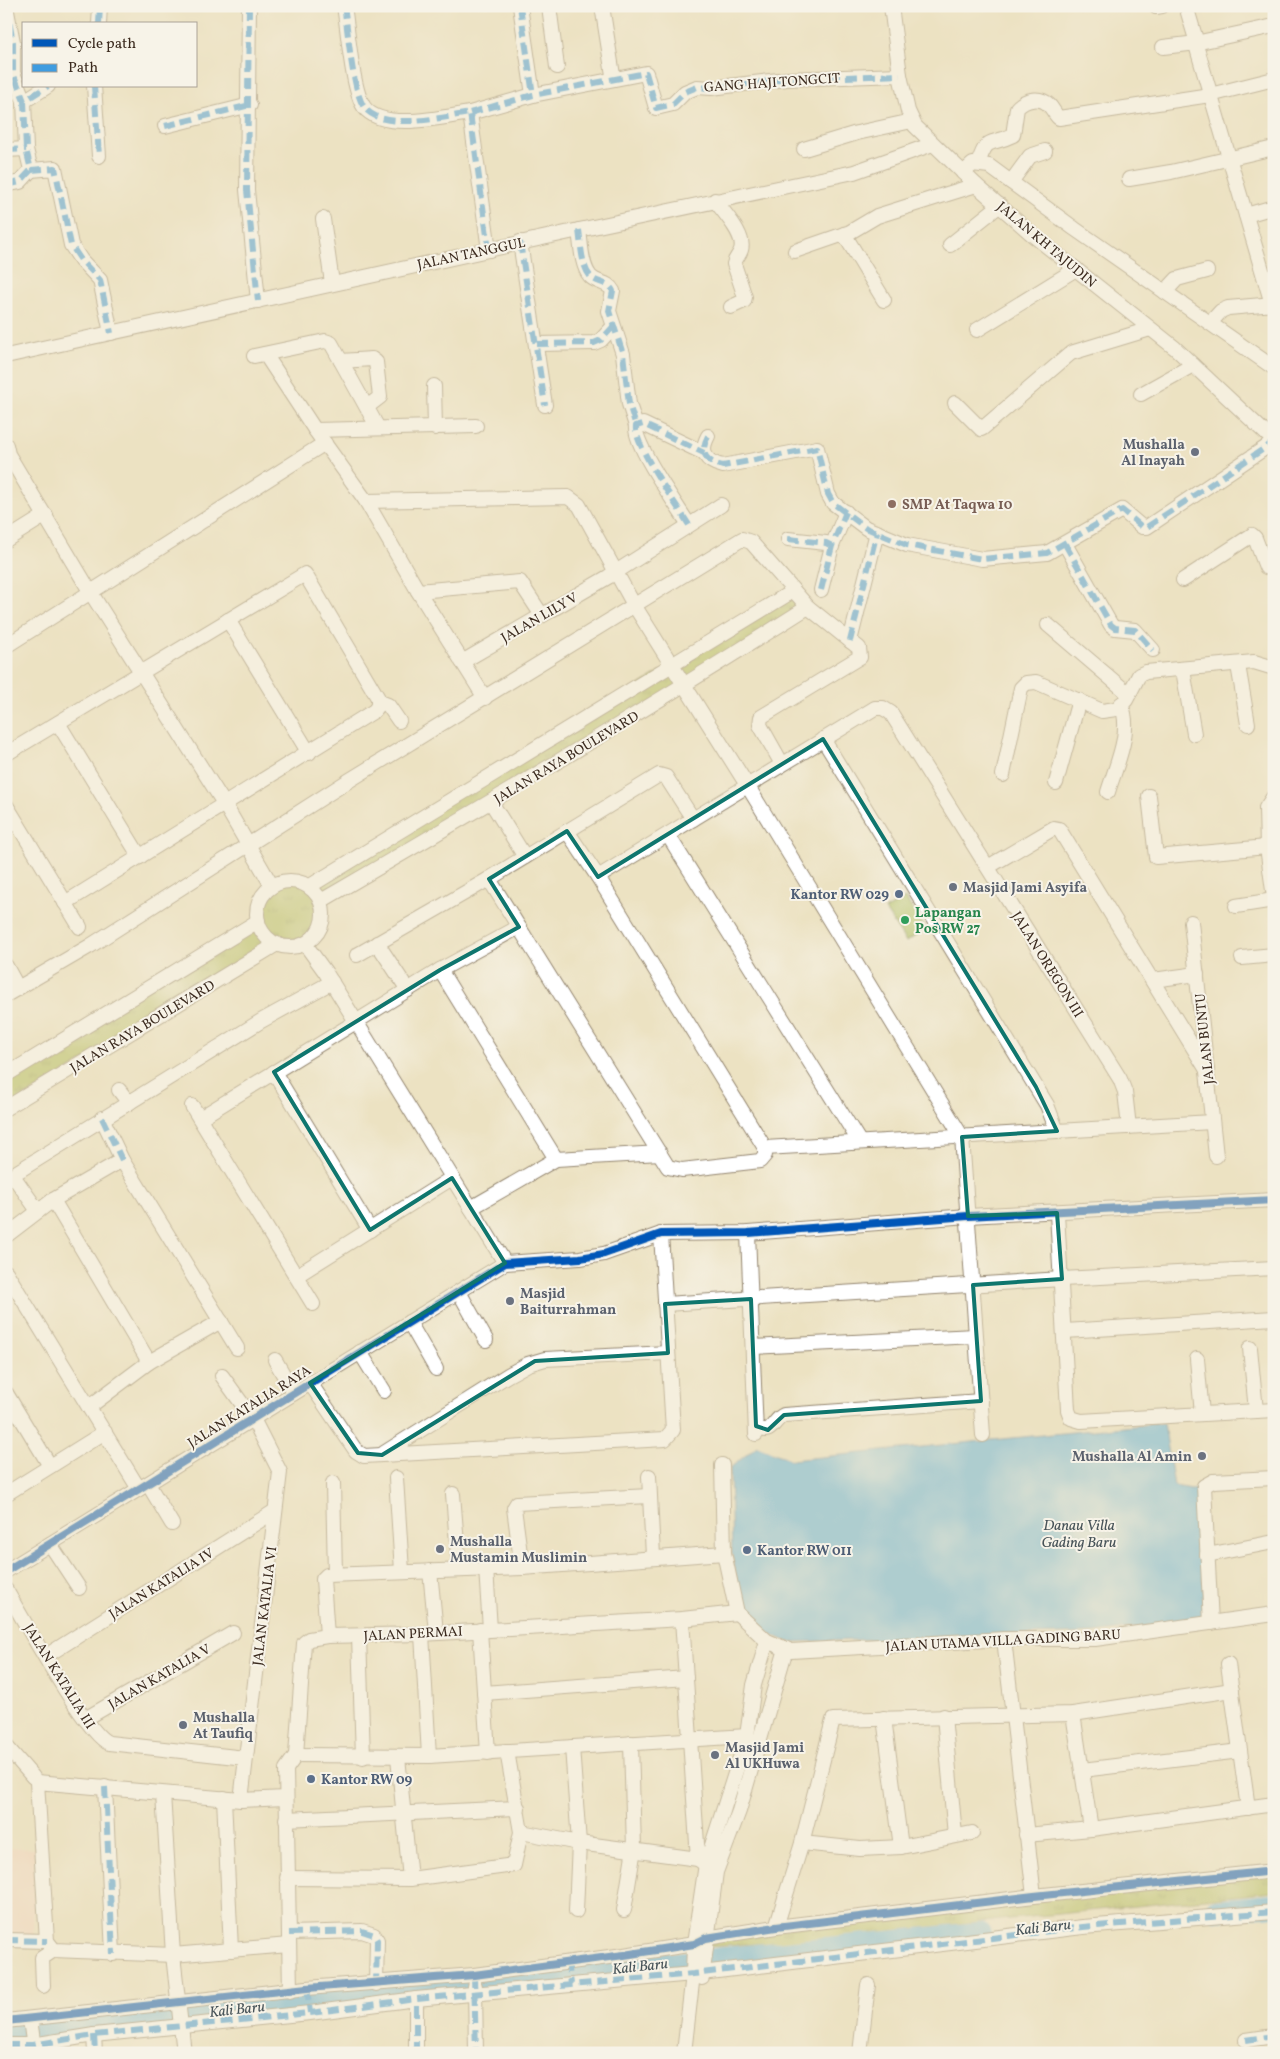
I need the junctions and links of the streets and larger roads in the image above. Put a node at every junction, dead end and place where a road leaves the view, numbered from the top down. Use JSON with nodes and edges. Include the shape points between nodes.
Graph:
{"nodes":[{"id":1,"x":6,"y":6,"type":"edge"},
{"id":2,"x":100,"y":6,"type":"edge"},
{"id":3,"x":249,"y":6,"type":"edge"},
{"id":4,"x":344,"y":6,"type":"edge"},
{"id":5,"x":520,"y":6,"type":"edge"},
{"id":6,"x":549,"y":6,"type":"edge"},
{"id":7,"x":602,"y":6,"type":"edge"},
{"id":8,"x":890,"y":6,"type":"edge"},
{"id":9,"x":1186,"y":6,"type":"edge"},
{"id":10,"x":98,"y":22,"type":"edge"},
{"id":11,"x":1274,"y":26,"type":"edge"},
{"id":12,"x":1197,"y":43,"type":"junction"},
{"id":13,"x":1163,"y":47,"type":"dead end"},
{"id":14,"x":557,"y":67,"type":"dead end"},
{"id":15,"x":613,"y":75,"type":"dead end"},
{"id":16,"x":900,"y":75,"type":"junction"},
{"id":17,"x":1274,"y":79,"type":"edge"},
{"id":18,"x":45,"y":88,"type":"edge"},
{"id":19,"x":94,"y":88,"type":"edge"},
{"id":20,"x":532,"y":95,"type":"junction"},
{"id":21,"x":1210,"y":95,"type":"junction"},
{"id":22,"x":24,"y":101,"type":"junction"},
{"id":23,"x":250,"y":105,"type":"junction"},
{"id":24,"x":470,"y":113,"type":"junction"},
{"id":25,"x":165,"y":126,"type":"dead end"},
{"id":26,"x":921,"y":131,"type":"junction"},
{"id":27,"x":1274,"y":148,"type":"edge"},
{"id":28,"x":26,"y":149,"type":"junction"},
{"id":29,"x":804,"y":149,"type":"dead end"},
{"id":30,"x":6,"y":150,"type":"edge"},
{"id":31,"x":1045,"y":152,"type":"dead end"},
{"id":32,"x":99,"y":156,"type":"dead end"},
{"id":33,"x":1229,"y":159,"type":"junction"},
{"id":34,"x":978,"y":164,"type":"junction"},
{"id":35,"x":31,"y":170,"type":"junction"},
{"id":36,"x":963,"y":173,"type":"junction"},
{"id":37,"x":1129,"y":179,"type":"dead end"},
{"id":38,"x":1011,"y":182,"type":"junction"},
{"id":39,"x":6,"y":185,"type":"edge"},
{"id":40,"x":976,"y":185,"type":"junction"},
{"id":41,"x":715,"y":200,"type":"junction"},
{"id":42,"x":1000,"y":205,"type":"junction"},
{"id":43,"x":1274,"y":207,"type":"edge"},
{"id":44,"x":1246,"y":215,"type":"junction"},
{"id":45,"x":323,"y":220,"type":"dead end"},
{"id":46,"x":579,"y":230,"type":"junction"},
{"id":47,"x":844,"y":234,"type":"junction"},
{"id":48,"x":488,"y":242,"type":"junction"},
{"id":49,"x":520,"y":242,"type":"junction"},
{"id":50,"x":950,"y":244,"type":"dead end"},
{"id":51,"x":796,"y":250,"type":"dead end"},
{"id":52,"x":1267,"y":262,"type":"edge"},
{"id":53,"x":1076,"y":269,"type":"junction"},
{"id":54,"x":1207,"y":271,"type":"dead end"},
{"id":55,"x":332,"y":283,"type":"junction"},
{"id":56,"x":1169,"y":287,"type":"junction"},
{"id":57,"x":884,"y":300,"type":"dead end"},
{"id":58,"x":258,"y":301,"type":"junction"},
{"id":59,"x":1273,"y":304,"type":"edge"},
{"id":60,"x":731,"y":307,"type":"dead end"},
{"id":61,"x":1215,"y":318,"type":"junction"},
{"id":62,"x":614,"y":327,"type":"junction"},
{"id":63,"x":1150,"y":329,"type":"junction"},
{"id":64,"x":977,"y":330,"type":"dead end"},
{"id":65,"x":111,"y":333,"type":"junction"},
{"id":66,"x":537,"y":344,"type":"junction"},
{"id":67,"x":6,"y":356,"type":"edge"},
{"id":68,"x":341,"y":361,"type":"junction"},
{"id":69,"x":1193,"y":365,"type":"junction"},
{"id":70,"x":1274,"y":368,"type":"edge"},
{"id":71,"x":434,"y":386,"type":"dead end"},
{"id":72,"x":1141,"y":394,"type":"dead end"},
{"id":73,"x":955,"y":403,"type":"dead end"},
{"id":74,"x":546,"y":405,"type":"dead end"},
{"id":75,"x":366,"y":407,"type":"junction"},
{"id":76,"x":476,"y":426,"type":"dead end"},
{"id":77,"x":636,"y":426,"type":"junction"},
{"id":78,"x":378,"y":428,"type":"junction"},
{"id":79,"x":435,"y":428,"type":"junction"},
{"id":80,"x":315,"y":430,"type":"junction"},
{"id":81,"x":708,"y":436,"type":"dead end"},
{"id":82,"x":1274,"y":441,"type":"edge"},
{"id":83,"x":325,"y":443,"type":"junction"},
{"id":84,"x":7,"y":452,"type":"edge"},
{"id":85,"x":704,"y":453,"type":"junction"},
{"id":86,"x":366,"y":501,"type":"junction"},
{"id":87,"x":721,"y":505,"type":"dead end"},
{"id":88,"x":846,"y":512,"type":"junction"},
{"id":89,"x":46,"y":516,"type":"junction"},
{"id":90,"x":689,"y":525,"type":"junction"},
{"id":91,"x":877,"y":532,"type":"junction"},
{"id":92,"x":788,"y":539,"type":"dead end"},
{"id":93,"x":6,"y":540,"type":"edge"},
{"id":94,"x":1065,"y":544,"type":"junction"},
{"id":95,"x":832,"y":546,"type":"junction"},
{"id":96,"x":1274,"y":567,"type":"edge"},
{"id":97,"x":616,"y":572,"type":"junction"},
{"id":98,"x":1183,"y":580,"type":"dead end"},
{"id":99,"x":793,"y":590,"type":"junction"},
{"id":100,"x":821,"y":590,"type":"dead end"},
{"id":101,"x":418,"y":591,"type":"junction"},
{"id":102,"x":91,"y":593,"type":"junction"},
{"id":103,"x":634,"y":606,"type":"junction"},
{"id":104,"x":808,"y":607,"type":"junction"},
{"id":105,"x":541,"y":614,"type":"junction"},
{"id":106,"x":228,"y":620,"type":"junction"},
{"id":107,"x":1048,"y":625,"type":"dead end"},
{"id":108,"x":850,"y":641,"type":"junction"},
{"id":109,"x":6,"y":646,"type":"edge"},
{"id":110,"x":1153,"y":650,"type":"dead end"},
{"id":111,"x":462,"y":662,"type":"junction"},
{"id":112,"x":1238,"y":664,"type":"junction"},
{"id":113,"x":674,"y":666,"type":"junction"},
{"id":114,"x":1274,"y":668,"type":"edge"},
{"id":115,"x":1183,"y":670,"type":"junction"},
{"id":116,"x":143,"y":672,"type":"junction"},
{"id":117,"x":685,"y":685,"type":"junction"},
{"id":118,"x":485,"y":698,"type":"junction"},
{"id":119,"x":1125,"y":699,"type":"junction"},
{"id":120,"x":1079,"y":700,"type":"junction"},
{"id":121,"x":380,"y":702,"type":"junction"},
{"id":122,"x":399,"y":721,"type":"dead end"},
{"id":123,"x":58,"y":723,"type":"junction"},
{"id":124,"x":1248,"y":724,"type":"dead end"},
{"id":125,"x":1194,"y":734,"type":"dead end"},
{"id":126,"x":822,"y":738,"type":"junction"},
{"id":127,"x":309,"y":753,"type":"junction"},
{"id":128,"x":6,"y":754,"type":"edge"},
{"id":129,"x":782,"y":764,"type":"junction"},
{"id":130,"x":1003,"y":775,"type":"dead end"},
{"id":131,"x":1056,"y":783,"type":"dead end"},
{"id":132,"x":747,"y":785,"type":"junction"},
{"id":133,"x":1108,"y":792,"type":"dead end"},
{"id":134,"x":1150,"y":796,"type":"dead end"},
{"id":135,"x":1274,"y":796,"type":"edge"},
{"id":136,"x":491,"y":802,"type":"junction"},
{"id":137,"x":6,"y":805,"type":"edge"},
{"id":138,"x":225,"y":805,"type":"junction"},
{"id":139,"x":693,"y":819,"type":"junction"},
{"id":140,"x":567,"y":831,"type":"junction"},
{"id":141,"x":668,"y":835,"type":"junction"},
{"id":142,"x":248,"y":845,"type":"junction"},
{"id":143,"x":1267,"y":848,"type":"junction"},
{"id":144,"x":140,"y":857,"type":"junction"},
{"id":145,"x":525,"y":857,"type":"junction"},
{"id":146,"x":988,"y":867,"type":"junction"},
{"id":147,"x":598,"y":877,"type":"junction"},
{"id":148,"x":489,"y":879,"type":"junction"},
{"id":149,"x":272,"y":886,"type":"junction"},
{"id":150,"x":310,"y":886,"type":"junction"},
{"id":151,"x":1274,"y":899,"type":"edge"},
{"id":152,"x":321,"y":901,"type":"junction"},
{"id":153,"x":64,"y":903,"type":"junction"},
{"id":154,"x":1236,"y":906,"type":"dead end"},
{"id":155,"x":258,"y":921,"type":"junction"},
{"id":156,"x":1192,"y":922,"type":"dead end"},
{"id":157,"x":80,"y":927,"type":"dead end"},
{"id":158,"x":519,"y":927,"type":"junction"},
{"id":159,"x":377,"y":943,"type":"junction"},
{"id":160,"x":277,"y":944,"type":"junction"},
{"id":161,"x":304,"y":944,"type":"junction"},
{"id":162,"x":357,"y":955,"type":"dead end"},
{"id":163,"x":1274,"y":956,"type":"edge"},
{"id":164,"x":1242,"y":958,"type":"dead end"},
{"id":165,"x":6,"y":966,"type":"edge"},
{"id":166,"x":440,"y":970,"type":"junction"},
{"id":167,"x":1197,"y":974,"type":"junction"},
{"id":168,"x":1153,"y":980,"type":"junction"},
{"id":169,"x":332,"y":982,"type":"junction"},
{"id":170,"x":18,"y":988,"type":"junction"},
{"id":171,"x":408,"y":990,"type":"junction"},
{"id":172,"x":6,"y":995,"type":"edge"},
{"id":173,"x":356,"y":1022,"type":"junction"},
{"id":174,"x":1206,"y":1070,"type":"junction"},
{"id":175,"x":274,"y":1072,"type":"junction"},
{"id":176,"x":6,"y":1075,"type":"edge"},
{"id":177,"x":120,"y":1090,"type":"dead end"},
{"id":178,"x":129,"y":1103,"type":"junction"},
{"id":179,"x":192,"y":1106,"type":"dead end"},
{"id":180,"x":6,"y":1108,"type":"edge"},
{"id":181,"x":102,"y":1118,"type":"junction"},
{"id":182,"x":200,"y":1118,"type":"junction"},
{"id":183,"x":1212,"y":1122,"type":"junction"},
{"id":184,"x":1129,"y":1127,"type":"junction"},
{"id":185,"x":1058,"y":1131,"type":"junction"},
{"id":186,"x":962,"y":1137,"type":"junction"},
{"id":187,"x":859,"y":1141,"type":"junction"},
{"id":188,"x":766,"y":1148,"type":"junction"},
{"id":189,"x":660,"y":1153,"type":"junction"},
{"id":190,"x":1216,"y":1156,"type":"dead end"},
{"id":191,"x":556,"y":1159,"type":"junction"},
{"id":192,"x":122,"y":1160,"type":"junction"},
{"id":193,"x":452,"y":1178,"type":"junction"},
{"id":194,"x":53,"y":1200,"type":"junction"},
{"id":195,"x":1274,"y":1200,"type":"edge"},
{"id":196,"x":471,"y":1208,"type":"junction"},
{"id":197,"x":38,"y":1211,"type":"junction"},
{"id":198,"x":1057,"y":1213,"type":"junction"},
{"id":199,"x":968,"y":1216,"type":"junction"},
{"id":200,"x":370,"y":1230,"type":"junction"},
{"id":201,"x":748,"y":1233,"type":"junction"},
{"id":202,"x":661,"y":1234,"type":"junction"},
{"id":203,"x":6,"y":1236,"type":"edge"},
{"id":204,"x":505,"y":1263,"type":"junction"},
{"id":205,"x":1274,"y":1268,"type":"edge"},
{"id":206,"x":6,"y":1272,"type":"edge"},
{"id":207,"x":296,"y":1276,"type":"junction"},
{"id":208,"x":1062,"y":1279,"type":"junction"},
{"id":209,"x":973,"y":1285,"type":"junction"},
{"id":210,"x":459,"y":1292,"type":"junction"},
{"id":211,"x":751,"y":1299,"type":"junction"},
{"id":212,"x":313,"y":1304,"type":"dead end"},
{"id":213,"x":664,"y":1304,"type":"junction"},
{"id":214,"x":1274,"y":1318,"type":"edge"},
{"id":215,"x":221,"y":1321,"type":"junction"},
{"id":216,"x":409,"y":1322,"type":"junction"},
{"id":217,"x":1065,"y":1331,"type":"junction"},
{"id":218,"x":975,"y":1336,"type":"junction"},
{"id":219,"x":486,"y":1340,"type":"dead end"},
{"id":220,"x":236,"y":1348,"type":"dead end"},
{"id":221,"x":753,"y":1348,"type":"junction"},
{"id":222,"x":1250,"y":1348,"type":"dead end"},
{"id":223,"x":360,"y":1352,"type":"junction"},
{"id":224,"x":668,"y":1353,"type":"junction"},
{"id":225,"x":1197,"y":1359,"type":"dead end"},
{"id":226,"x":275,"y":1360,"type":"dead end"},
{"id":227,"x":149,"y":1362,"type":"junction"},
{"id":228,"x":436,"y":1369,"type":"dead end"},
{"id":229,"x":222,"y":1376,"type":"dead end"},
{"id":230,"x":310,"y":1384,"type":"junction"},
{"id":231,"x":384,"y":1391,"type":"dead end"},
{"id":232,"x":6,"y":1393,"type":"edge"},
{"id":233,"x":294,"y":1393,"type":"junction"},
{"id":234,"x":981,"y":1402,"type":"junction"},
{"id":235,"x":89,"y":1406,"type":"junction"},
{"id":236,"x":1274,"y":1410,"type":"edge"},
{"id":237,"x":1256,"y":1411,"type":"junction"},
{"id":238,"x":1202,"y":1414,"type":"junction"},
{"id":239,"x":253,"y":1419,"type":"junction"},
{"id":240,"x":105,"y":1432,"type":"junction"},
{"id":241,"x":984,"y":1435,"type":"dead end"},
{"id":242,"x":382,"y":1455,"type":"junction"},
{"id":243,"x":722,"y":1465,"type":"dead end"},
{"id":244,"x":50,"y":1466,"type":"junction"},
{"id":245,"x":649,"y":1476,"type":"dead end"},
{"id":246,"x":396,"y":1478,"type":"dead end"},
{"id":247,"x":1274,"y":1478,"type":"edge"},
{"id":248,"x":333,"y":1484,"type":"dead end"},
{"id":249,"x":143,"y":1486,"type":"junction"},
{"id":250,"x":6,"y":1494,"type":"edge"},
{"id":251,"x":453,"y":1494,"type":"dead end"},
{"id":252,"x":650,"y":1496,"type":"junction"},
{"id":253,"x":275,"y":1511,"type":"junction"},
{"id":254,"x":172,"y":1524,"type":"dead end"},
{"id":255,"x":1274,"y":1542,"type":"edge"},
{"id":256,"x":50,"y":1544,"type":"junction"},
{"id":257,"x":724,"y":1553,"type":"junction"},
{"id":258,"x":1208,"y":1555,"type":"junction"},
{"id":259,"x":653,"y":1556,"type":"junction"},
{"id":260,"x":486,"y":1568,"type":"junction"},
{"id":261,"x":522,"y":1568,"type":"junction"},
{"id":262,"x":459,"y":1569,"type":"junction"},
{"id":263,"x":6,"y":1571,"type":"edge"},
{"id":264,"x":402,"y":1571,"type":"junction"},
{"id":265,"x":430,"y":1571,"type":"junction"},
{"id":266,"x":335,"y":1574,"type":"junction"},
{"id":267,"x":79,"y":1588,"type":"dead end"},
{"id":268,"x":6,"y":1590,"type":"edge"},
{"id":269,"x":737,"y":1613,"type":"junction"},
{"id":270,"x":1274,"y":1614,"type":"edge"},
{"id":271,"x":682,"y":1619,"type":"junction"},
{"id":272,"x":1211,"y":1623,"type":"junction"},
{"id":273,"x":485,"y":1630,"type":"junction"},
{"id":274,"x":233,"y":1633,"type":"dead end"},
{"id":275,"x":429,"y":1633,"type":"junction"},
{"id":276,"x":327,"y":1636,"type":"junction"},
{"id":277,"x":359,"y":1636,"type":"junction"},
{"id":278,"x":1004,"y":1639,"type":"junction"},
{"id":279,"x":767,"y":1641,"type":"junction"},
{"id":280,"x":788,"y":1650,"type":"junction"},
{"id":281,"x":46,"y":1656,"type":"junction"},
{"id":282,"x":1228,"y":1664,"type":"dead end"},
{"id":283,"x":686,"y":1678,"type":"junction"},
{"id":284,"x":1232,"y":1690,"type":"junction"},
{"id":285,"x":484,"y":1694,"type":"junction"},
{"id":286,"x":1074,"y":1714,"type":"junction"},
{"id":287,"x":944,"y":1716,"type":"junction"},
{"id":288,"x":1011,"y":1716,"type":"junction"},
{"id":289,"x":884,"y":1718,"type":"junction"},
{"id":290,"x":85,"y":1719,"type":"junction"},
{"id":291,"x":747,"y":1736,"type":"junction"},
{"id":292,"x":689,"y":1740,"type":"junction"},
{"id":293,"x":631,"y":1743,"type":"junction"},
{"id":294,"x":6,"y":1746,"type":"edge"},
{"id":295,"x":572,"y":1747,"type":"junction"},
{"id":296,"x":507,"y":1751,"type":"junction"},
{"id":297,"x":1240,"y":1751,"type":"junction"},
{"id":298,"x":488,"y":1753,"type":"junction"},
{"id":299,"x":296,"y":1755,"type":"junction"},
{"id":300,"x":363,"y":1756,"type":"junction"},
{"id":301,"x":429,"y":1756,"type":"junction"},
{"id":302,"x":398,"y":1757,"type":"junction"},
{"id":303,"x":245,"y":1758,"type":"junction"},
{"id":304,"x":1082,"y":1770,"type":"junction"},
{"id":305,"x":33,"y":1777,"type":"dead end"},
{"id":306,"x":105,"y":1788,"type":"junction"},
{"id":307,"x":163,"y":1794,"type":"junction"},
{"id":308,"x":224,"y":1798,"type":"junction"},
{"id":309,"x":285,"y":1798,"type":"junction"},
{"id":310,"x":241,"y":1800,"type":"junction"},
{"id":311,"x":1274,"y":1804,"type":"edge"},
{"id":312,"x":518,"y":1808,"type":"junction"},
{"id":313,"x":1248,"y":1808,"type":"junction"},
{"id":314,"x":404,"y":1815,"type":"junction"},
{"id":315,"x":286,"y":1819,"type":"junction"},
{"id":316,"x":1090,"y":1829,"type":"junction"},
{"id":317,"x":521,"y":1832,"type":"junction"},
{"id":318,"x":972,"y":1833,"type":"dead end"},
{"id":319,"x":955,"y":1835,"type":"junction"},
{"id":320,"x":1026,"y":1835,"type":"junction"},
{"id":321,"x":579,"y":1843,"type":"junction"},
{"id":322,"x":802,"y":1843,"type":"junction"},
{"id":323,"x":901,"y":1847,"type":"junction"},
{"id":324,"x":634,"y":1849,"type":"junction"},
{"id":325,"x":706,"y":1865,"type":"junction"},
{"id":326,"x":1274,"y":1871,"type":"edge"},
{"id":327,"x":287,"y":1878,"type":"junction"},
{"id":328,"x":410,"y":1879,"type":"junction"},
{"id":329,"x":1034,"y":1896,"type":"junction"},
{"id":330,"x":576,"y":1910,"type":"dead end"},
{"id":331,"x":624,"y":1910,"type":"dead end"},
{"id":332,"x":1274,"y":1912,"type":"edge"},
{"id":333,"x":776,"y":1927,"type":"junction"},
{"id":334,"x":289,"y":1939,"type":"junction"},
{"id":335,"x":6,"y":1940,"type":"edge"},
{"id":336,"x":700,"y":1944,"type":"junction"},
{"id":337,"x":50,"y":1946,"type":"junction"},
{"id":338,"x":231,"y":1950,"type":"junction"},
{"id":339,"x":113,"y":1954,"type":"junction"},
{"id":340,"x":172,"y":1955,"type":"junction"},
{"id":341,"x":568,"y":1963,"type":"junction"},
{"id":342,"x":698,"y":1970,"type":"junction"},
{"id":343,"x":571,"y":1982,"type":"junction"},
{"id":344,"x":376,"y":1984,"type":"junction"},
{"id":345,"x":474,"y":1984,"type":"junction"},
{"id":346,"x":868,"y":1985,"type":"dead end"},
{"id":347,"x":43,"y":1986,"type":"dead end"},
{"id":348,"x":308,"y":1990,"type":"junction"},
{"id":349,"x":290,"y":1991,"type":"junction"},
{"id":350,"x":416,"y":1999,"type":"junction"},
{"id":351,"x":178,"y":2004,"type":"junction"},
{"id":352,"x":310,"y":2010,"type":"junction"},
{"id":353,"x":31,"y":2020,"type":"junction"},
{"id":354,"x":6,"y":2021,"type":"edge"},
{"id":355,"x":180,"y":2025,"type":"junction"},
{"id":356,"x":94,"y":2035,"type":"junction"},
{"id":357,"x":1274,"y":2036,"type":"edge"},
{"id":358,"x":1246,"y":2040,"type":"dead end"},
{"id":359,"x":6,"y":2045,"type":"edge"},
{"id":360,"x":32,"y":2046,"type":"edge"},
{"id":361,"x":95,"y":2053,"type":"edge"},
{"id":362,"x":184,"y":2053,"type":"edge"},
{"id":363,"x":416,"y":2053,"type":"edge"},
{"id":364,"x":476,"y":2053,"type":"edge"},
{"id":365,"x":684,"y":2053,"type":"edge"},
{"id":366,"x":692,"y":2053,"type":"edge"},
{"id":367,"x":860,"y":2053,"type":"edge"}],
"edges":[{"from":1,"to":22,"type":"street","via":[[14,42],[13,73]]},
{"from":2,"to":10,"type":"street"},
{"from":3,"to":23,"type":"street"},
{"from":4,"to":24,"type":"street","via":[[354,75],[360,99],[368,112],[401,121]]},
{"from":5,"to":20,"type":"street"},
{"from":6,"to":14,"type":"street"},
{"from":7,"to":15,"type":"street"},
{"from":8,"to":16,"type":"street"},
{"from":9,"to":12,"type":"street"},
{"from":11,"to":12,"type":"street"},
{"from":12,"to":13,"type":"street"},
{"from":12,"to":21,"type":"street"},
{"from":16,"to":20,"type":"street","name":"GANG HAJI TONGCIT","via":[[787,79],[697,87],[685,92],[673,104],[656,108],[647,74]]},
{"from":16,"to":26,"type":"street"},
{"from":17,"to":21,"type":"street"},
{"from":18,"to":22,"type":"street"},
{"from":19,"to":32,"type":"street"},
{"from":20,"to":24,"type":"street"},
{"from":21,"to":33,"type":"street"},
{"from":21,"to":34,"type":"street","via":[[1067,117],[1057,117],[1048,104],[1040,100],[1023,102],[1017,108],[1013,135],[984,146]]},
{"from":22,"to":28,"type":"street"},
{"from":23,"to":25,"type":"street"},
{"from":23,"to":58,"type":"street","via":[[247,190]]},
{"from":24,"to":48,"type":"street"},
{"from":26,"to":29,"type":"street","via":[[857,133]]},
{"from":26,"to":36,"type":"street","name":"JALAN KH TAJUDIN"},
{"from":26,"to":41,"type":"street","name":"JALAN TANGGUL","via":[[854,172]]},
{"from":27,"to":33,"type":"street"},
{"from":28,"to":30,"type":"street"},
{"from":28,"to":35,"type":"street"},
{"from":31,"to":38,"type":"street","via":[[1030,156]]},
{"from":33,"to":37,"type":"street"},
{"from":33,"to":44,"type":"street"},
{"from":34,"to":36,"type":"street","via":[[973,164]]},
{"from":34,"to":38,"type":"street","via":[[989,166]]},
{"from":35,"to":39,"type":"street","via":[[20,182]]},
{"from":35,"to":65,"type":"street","via":[[55,168],[71,245],[80,260],[100,280]]},
{"from":36,"to":40,"type":"street","name":"JALAN KH TAJUDIN"},
{"from":38,"to":56,"type":"street"},
{"from":40,"to":42,"type":"street","name":"JALAN KH TAJUDIN"},
{"from":40,"to":47,"type":"street","via":[[877,216]]},
{"from":41,"to":46,"type":"street","name":"JALAN TANGGUL"},
{"from":41,"to":60,"type":"street","via":[[742,244],[734,264],[745,297],[744,302]]},
{"from":42,"to":50,"type":"street"},
{"from":42,"to":53,"type":"street","name":"JALAN KH TAJUDIN"},
{"from":43,"to":44,"type":"street"},
{"from":44,"to":52,"type":"street"},
{"from":45,"to":55,"type":"street"},
{"from":46,"to":49,"type":"street","name":"JALAN TANGGUL"},
{"from":46,"to":62,"type":"street","via":[[586,269],[595,280],[608,284],[613,291],[609,311]]},
{"from":47,"to":51,"type":"street"},
{"from":47,"to":57,"type":"street"},
{"from":48,"to":49,"type":"street","name":"JALAN TANGGUL"},
{"from":48,"to":55,"type":"street","name":"JALAN TANGGUL"},
{"from":49,"to":66,"type":"street"},
{"from":52,"to":59,"type":"street"},
{"from":53,"to":63,"type":"street","name":"JALAN KH TAJUDIN"},
{"from":53,"to":64,"type":"street"},
{"from":54,"to":56,"type":"street","via":[[1179,278]]},
{"from":55,"to":58,"type":"street","name":"JALAN TANGGUL"},
{"from":56,"to":61,"type":"street"},
{"from":58,"to":65,"type":"street","name":"JALAN TANGGUL"},
{"from":59,"to":61,"type":"street","via":[[1228,308]]},
{"from":61,"to":70,"type":"street"},
{"from":62,"to":66,"type":"street","via":[[594,343]]},
{"from":62,"to":77,"type":"street","via":[[624,354],[628,404]]},
{"from":63,"to":69,"type":"street","name":"JALAN KH TAJUDIN"},
{"from":63,"to":73,"type":"street","via":[[1071,353],[981,429]]},
{"from":65,"to":67,"type":"street","name":"JALAN TANGGUL"},
{"from":66,"to":74,"type":"street"},
{"from":68,"to":75,"type":"street"},
{"from":68,"to":75,"type":"street","via":[[363,358],[376,362],[380,397]]},
{"from":68,"to":80,"type":"street","via":[[333,345],[325,341],[260,355]]},
{"from":69,"to":72,"type":"street"},
{"from":69,"to":82,"type":"street","name":"JALAN KH TAJUDIN"},
{"from":71,"to":79,"type":"street"},
{"from":75,"to":78,"type":"street"},
{"from":76,"to":79,"type":"street"},
{"from":77,"to":85,"type":"street","via":[[643,424]]},
{"from":77,"to":90,"type":"street","via":[[644,453]]},
{"from":78,"to":79,"type":"street"},
{"from":78,"to":80,"type":"street"},
{"from":80,"to":83,"type":"street"},
{"from":81,"to":85,"type":"street"},
{"from":82,"to":94,"type":"street","via":[[1147,527],[1142,527],[1122,510]]},
{"from":83,"to":86,"type":"street"},
{"from":83,"to":102,"type":"street"},
{"from":84,"to":89,"type":"street"},
{"from":85,"to":88,"type":"street","via":[[711,463],[723,466],[817,448],[828,494],[833,503]]},
{"from":86,"to":97,"type":"street","via":[[568,497],[580,505]]},
{"from":86,"to":101,"type":"street"},
{"from":87,"to":90,"type":"street","name":"JALAN LILY V"},
{"from":88,"to":91,"type":"street","via":[[866,528]]},
{"from":88,"to":95,"type":"street"},
{"from":89,"to":93,"type":"street"},
{"from":89,"to":102,"type":"street"},
{"from":90,"to":97,"type":"street","name":"JALAN LILY V"},
{"from":91,"to":94,"type":"street","via":[[907,545],[982,559],[1047,553]]},
{"from":91,"to":108,"type":"street"},
{"from":92,"to":95,"type":"street"},
{"from":94,"to":110,"type":"street","via":[[1111,625],[1135,630]]},
{"from":95,"to":100,"type":"street"},
{"from":96,"to":98,"type":"street","via":[[1266,567],[1252,535]]},
{"from":97,"to":103,"type":"street"},
{"from":97,"to":105,"type":"street","name":"JALAN LILY V"},
{"from":99,"to":103,"type":"street","via":[[751,542],[742,539]]},
{"from":99,"to":104,"type":"street"},
{"from":99,"to":113,"type":"street","name":"JALAN RAYA BOULEVARD"},
{"from":101,"to":105,"type":"street","via":[[520,582]]},
{"from":101,"to":111,"type":"street"},
{"from":102,"to":109,"type":"street"},
{"from":102,"to":116,"type":"street"},
{"from":103,"to":113,"type":"street"},
{"from":103,"to":118,"type":"street"},
{"from":104,"to":108,"type":"street"},
{"from":104,"to":117,"type":"street","name":"JALAN RAYA BOULEVARD"},
{"from":105,"to":111,"type":"street","name":"JALAN LILY V"},
{"from":106,"to":116,"type":"street"},
{"from":106,"to":121,"type":"street","via":[[305,574]]},
{"from":106,"to":127,"type":"street"},
{"from":107,"to":119,"type":"street"},
{"from":108,"to":129,"type":"street","via":[[859,648],[860,657],[760,717],[760,724]]},
{"from":111,"to":118,"type":"street"},
{"from":112,"to":114,"type":"street","via":[[1254,662]]},
{"from":112,"to":115,"type":"street"},
{"from":112,"to":124,"type":"street"},
{"from":113,"to":117,"type":"street"},
{"from":113,"to":150,"type":"street","name":"JALAN RAYA BOULEVARD"},
{"from":115,"to":119,"type":"street","via":[[1139,675]]},
{"from":115,"to":125,"type":"street"},
{"from":116,"to":123,"type":"street"},
{"from":116,"to":138,"type":"street"},
{"from":117,"to":132,"type":"street"},
{"from":117,"to":136,"type":"street","name":"JALAN RAYA BOULEVARD"},
{"from":118,"to":142,"type":"street"},
{"from":119,"to":120,"type":"street","via":[[1116,708],[1102,711]]},
{"from":119,"to":133,"type":"street","via":[[1126,728]]},
{"from":120,"to":130,"type":"street","via":[[1036,682],[1021,688]]},
{"from":120,"to":131,"type":"street"},
{"from":121,"to":122,"type":"street","via":[[388,705]]},
{"from":121,"to":127,"type":"street","via":[[374,711]]},
{"from":123,"to":128,"type":"street"},
{"from":123,"to":144,"type":"street"},
{"from":126,"to":129,"type":"street"},
{"from":126,"to":146,"type":"street","name":"JALAN OREGON III","via":[[876,708],[891,713]]},
{"from":126,"to":185,"type":"street","via":[[1047,1105]]},
{"from":127,"to":138,"type":"street"},
{"from":129,"to":132,"type":"street"},
{"from":132,"to":139,"type":"street"},
{"from":132,"to":186,"type":"street"},
{"from":134,"to":143,"type":"street","via":[[1156,857]]},
{"from":135,"to":143,"type":"street","via":[[1266,808]]},
{"from":136,"to":145,"type":"street"},
{"from":136,"to":152,"type":"street","name":"JALAN RAYA BOULEVARD"},
{"from":137,"to":153,"type":"street"},
{"from":138,"to":142,"type":"street"},
{"from":138,"to":144,"type":"street"},
{"from":139,"to":140,"type":"street","via":[[662,775]]},
{"from":139,"to":141,"type":"street"},
{"from":140,"to":145,"type":"street"},
{"from":140,"to":147,"type":"street"},
{"from":141,"to":147,"type":"street"},
{"from":141,"to":187,"type":"street"},
{"from":142,"to":149,"type":"street"},
{"from":142,"to":170,"type":"street"},
{"from":143,"to":151,"type":"street"},
{"from":144,"to":153,"type":"street"},
{"from":145,"to":148,"type":"street"},
{"from":146,"to":168,"type":"street","via":[[1054,828],[1059,829]]},
{"from":146,"to":184,"type":"street","name":"JALAN OREGON III","via":[[1120,1080],[1125,1092]]},
{"from":147,"to":188,"type":"street"},
{"from":148,"to":158,"type":"street"},
{"from":148,"to":159,"type":"street"},
{"from":149,"to":150,"type":"street","via":[[291,880]]},
{"from":149,"to":155,"type":"street","via":[[258,907]]},
{"from":150,"to":152,"type":"street"},
{"from":151,"to":154,"type":"street"},
{"from":152,"to":161,"type":"street","via":[[324,918],[318,933]]},
{"from":153,"to":157,"type":"street"},
{"from":155,"to":160,"type":"street","via":[[265,935]]},
{"from":155,"to":176,"type":"street","name":"JALAN RAYA BOULEVARD"},
{"from":156,"to":167,"type":"street","name":"JALAN BUNTU"},
{"from":158,"to":166,"type":"street"},
{"from":158,"to":189,"type":"street"},
{"from":159,"to":162,"type":"street"},
{"from":159,"to":171,"type":"street"},
{"from":160,"to":161,"type":"street","via":[[291,947]]},
{"from":160,"to":180,"type":"street","name":"JALAN RAYA BOULEVARD"},
{"from":161,"to":169,"type":"street"},
{"from":163,"to":164,"type":"street"},
{"from":165,"to":170,"type":"street"},
{"from":166,"to":171,"type":"street"},
{"from":166,"to":191,"type":"street"},
{"from":167,"to":168,"type":"street"},
{"from":167,"to":174,"type":"street","name":"JALAN BUNTU"},
{"from":168,"to":174,"type":"street"},
{"from":169,"to":173,"type":"street"},
{"from":169,"to":178,"type":"street","via":[[261,1021]]},
{"from":170,"to":172,"type":"street"},
{"from":171,"to":173,"type":"street"},
{"from":173,"to":175,"type":"street"},
{"from":173,"to":193,"type":"street"},
{"from":174,"to":183,"type":"street","name":"JALAN BUNTU"},
{"from":175,"to":182,"type":"street"},
{"from":175,"to":200,"type":"street"},
{"from":177,"to":178,"type":"street"},
{"from":178,"to":181,"type":"street"},
{"from":179,"to":182,"type":"street"},
{"from":181,"to":192,"type":"street"},
{"from":181,"to":197,"type":"street","via":[[15,1173],[14,1177]]},
{"from":182,"to":207,"type":"street"},
{"from":183,"to":184,"type":"street"},
{"from":183,"to":190,"type":"street","name":"JALAN BUNTU"},
{"from":184,"to":185,"type":"street"},
{"from":185,"to":186,"type":"street"},
{"from":186,"to":187,"type":"street"},
{"from":186,"to":199,"type":"street"},
{"from":187,"to":188,"type":"street"},
{"from":188,"to":189,"type":"street","via":[[760,1161],[682,1170],[668,1167]]},
{"from":189,"to":191,"type":"street"},
{"from":191,"to":196,"type":"street"},
{"from":192,"to":194,"type":"street"},
{"from":192,"to":215,"type":"street"},
{"from":193,"to":196,"type":"street"},
{"from":193,"to":200,"type":"street"},
{"from":194,"to":197,"type":"street"},
{"from":194,"to":227,"type":"street"},
{"from":195,"to":198,"type":"street"},
{"from":196,"to":204,"type":"street"},
{"from":197,"to":203,"type":"street"},
{"from":198,"to":199,"type":"street"},
{"from":198,"to":208,"type":"street"},
{"from":199,"to":201,"type":"street"},
{"from":199,"to":209,"type":"street"},
{"from":200,"to":207,"type":"street"},
{"from":201,"to":202,"type":"street"},
{"from":201,"to":211,"type":"street"},
{"from":202,"to":204,"type":"street","via":[[604,1254]]},
{"from":202,"to":213,"type":"street"},
{"from":204,"to":210,"type":"street","name":"JALAN KATALIA RAYA"},
{"from":205,"to":208,"type":"street"},
{"from":206,"to":235,"type":"street"},
{"from":207,"to":212,"type":"street"},
{"from":208,"to":209,"type":"street"},
{"from":208,"to":217,"type":"street"},
{"from":209,"to":211,"type":"street"},
{"from":209,"to":218,"type":"street"},
{"from":210,"to":216,"type":"street","name":"JALAN KATALIA RAYA"},
{"from":210,"to":219,"type":"street"},
{"from":211,"to":213,"type":"street"},
{"from":211,"to":221,"type":"street"},
{"from":213,"to":224,"type":"street"},
{"from":214,"to":217,"type":"street"},
{"from":215,"to":220,"type":"street"},
{"from":215,"to":227,"type":"street"},
{"from":216,"to":223,"type":"street","name":"JALAN KATALIA RAYA"},
{"from":216,"to":228,"type":"street"},
{"from":217,"to":238,"type":"street","via":[[1068,1410],[1074,1420]]},
{"from":218,"to":221,"type":"street"},
{"from":218,"to":234,"type":"street"},
{"from":221,"to":234,"type":"street","via":[[756,1431],[773,1428],[777,1419],[784,1415]]},
{"from":222,"to":237,"type":"street"},
{"from":223,"to":230,"type":"street","name":"JALAN KATALIA RAYA"},
{"from":223,"to":231,"type":"street"},
{"from":224,"to":242,"type":"street","via":[[535,1361]]},
{"from":224,"to":242,"type":"street","via":[[673,1430],[665,1439]]},
{"from":225,"to":238,"type":"street"},
{"from":226,"to":233,"type":"street"},
{"from":227,"to":235,"type":"street"},
{"from":229,"to":239,"type":"street","name":"JALAN KATALIA VI"},
{"from":230,"to":233,"type":"street","name":"JALAN KATALIA RAYA"},
{"from":230,"to":242,"type":"street","via":[[358,1453]]},
{"from":232,"to":244,"type":"street"},
{"from":233,"to":239,"type":"street","name":"JALAN KATALIA RAYA"},
{"from":234,"to":241,"type":"street"},
{"from":235,"to":240,"type":"street"},
{"from":236,"to":237,"type":"street"},
{"from":237,"to":238,"type":"street"},
{"from":239,"to":249,"type":"street","name":"JALAN KATALIA RAYA"},
{"from":239,"to":253,"type":"street","name":"JALAN KATALIA VI","via":[[279,1466]]},
{"from":240,"to":244,"type":"street"},
{"from":240,"to":249,"type":"street"},
{"from":243,"to":257,"type":"street"},
{"from":244,"to":250,"type":"street"},
{"from":245,"to":252,"type":"street"},
{"from":246,"to":264,"type":"street"},
{"from":247,"to":258,"type":"street","via":[[1212,1481],[1204,1486]]},
{"from":248,"to":266,"type":"street"},
{"from":249,"to":254,"type":"street"},
{"from":249,"to":256,"type":"street","name":"JALAN KATALIA RAYA"},
{"from":251,"to":262,"type":"street"},
{"from":252,"to":259,"type":"street"},
{"from":252,"to":261,"type":"street","via":[[517,1503],[514,1508]]},
{"from":253,"to":281,"type":"street","name":"JALAN KATALIA IV"},
{"from":253,"to":303,"type":"street","name":"JALAN KATALIA VI"},
{"from":255,"to":258,"type":"street"},
{"from":256,"to":263,"type":"street","name":"JALAN KATALIA RAYA"},
{"from":256,"to":267,"type":"street"},
{"from":257,"to":259,"type":"street"},
{"from":257,"to":269,"type":"street"},
{"from":258,"to":272,"type":"street"},
{"from":259,"to":261,"type":"street"},
{"from":260,"to":261,"type":"street"},
{"from":260,"to":262,"type":"street"},
{"from":260,"to":273,"type":"street"},
{"from":262,"to":265,"type":"street"},
{"from":264,"to":265,"type":"street"},
{"from":264,"to":266,"type":"street"},
{"from":265,"to":275,"type":"street"},
{"from":266,"to":276,"type":"street","via":[[323,1579]]},
{"from":268,"to":281,"type":"street","name":"JALAN KATALIA III"},
{"from":269,"to":271,"type":"street","name":"JALAN PERMAI"},
{"from":269,"to":279,"type":"street"},
{"from":270,"to":272,"type":"street","name":"JALAN UTAMA VILLA GADING BARU"},
{"from":271,"to":273,"type":"street","name":"JALAN PERMAI"},
{"from":271,"to":283,"type":"street"},
{"from":272,"to":278,"type":"street","name":"JALAN UTAMA VILLA GADING BARU","via":[[1095,1639]]},
{"from":273,"to":275,"type":"street","name":"JALAN PERMAI"},
{"from":273,"to":285,"type":"street"},
{"from":274,"to":290,"type":"street","name":"JALAN KATALIA V"},
{"from":275,"to":277,"type":"street","name":"JALAN PERMAI"},
{"from":275,"to":301,"type":"street"},
{"from":276,"to":277,"type":"street","name":"JALAN PERMAI"},
{"from":276,"to":299,"type":"street","name":"JALAN PERMAI","via":[[304,1643]]},
{"from":277,"to":300,"type":"street"},
{"from":278,"to":280,"type":"street","name":"JALAN UTAMA VILLA GADING BARU"},
{"from":278,"to":288,"type":"street"},
{"from":279,"to":280,"type":"street"},
{"from":279,"to":291,"type":"street","via":[[754,1685]]},
{"from":280,"to":325,"type":"street","via":[[739,1811]]},
{"from":281,"to":290,"type":"street","name":"JALAN KATALIA III"},
{"from":282,"to":284,"type":"street"},
{"from":283,"to":285,"type":"street"},
{"from":283,"to":292,"type":"street"},
{"from":284,"to":286,"type":"street"},
{"from":284,"to":297,"type":"street"},
{"from":285,"to":298,"type":"street"},
{"from":286,"to":288,"type":"street"},
{"from":286,"to":304,"type":"street"},
{"from":287,"to":288,"type":"street"},
{"from":287,"to":289,"type":"street"},
{"from":287,"to":319,"type":"street"},
{"from":288,"to":320,"type":"street"},
{"from":289,"to":322,"type":"street","via":[[831,1722]]},
{"from":289,"to":323,"type":"street"},
{"from":290,"to":303,"type":"street","name":"JALAN KATALIA III","via":[[101,1740],[109,1743]]},
{"from":291,"to":292,"type":"street"},
{"from":291,"to":325,"type":"street"},
{"from":292,"to":293,"type":"street"},
{"from":292,"to":325,"type":"street"},
{"from":293,"to":295,"type":"street"},
{"from":293,"to":324,"type":"street"},
{"from":294,"to":305,"type":"street"},
{"from":295,"to":296,"type":"street"},
{"from":295,"to":321,"type":"street"},
{"from":296,"to":298,"type":"street"},
{"from":296,"to":312,"type":"street"},
{"from":297,"to":304,"type":"street"},
{"from":297,"to":313,"type":"street"},
{"from":298,"to":301,"type":"street"},
{"from":299,"to":300,"type":"street"},
{"from":299,"to":309,"type":"street","name":"JALAN PERMAI","via":[[286,1769]]},
{"from":300,"to":302,"type":"street"},
{"from":301,"to":302,"type":"street"},
{"from":302,"to":314,"type":"street"},
{"from":303,"to":310,"type":"street","name":"JALAN KATALIA VI"},
{"from":304,"to":316,"type":"street"},
{"from":306,"to":307,"type":"street"},
{"from":306,"to":337,"type":"street","via":[[37,1782]]},
{"from":306,"to":339,"type":"street"},
{"from":307,"to":308,"type":"street"},
{"from":307,"to":340,"type":"street"},
{"from":308,"to":310,"type":"street"},
{"from":308,"to":338,"type":"street"},
{"from":309,"to":310,"type":"street"},
{"from":309,"to":315,"type":"street","name":"JALAN PERMAI"},
{"from":311,"to":313,"type":"street"},
{"from":312,"to":314,"type":"street"},
{"from":312,"to":317,"type":"street"},
{"from":313,"to":316,"type":"street"},
{"from":314,"to":315,"type":"street"},
{"from":314,"to":328,"type":"street"},
{"from":315,"to":327,"type":"street","name":"JALAN PERMAI"},
{"from":316,"to":320,"type":"street"},
{"from":317,"to":321,"type":"street"},
{"from":317,"to":328,"type":"street","via":[[513,1865]]},
{"from":318,"to":319,"type":"street"},
{"from":319,"to":323,"type":"street"},
{"from":320,"to":329,"type":"street"},
{"from":321,"to":324,"type":"street"},
{"from":321,"to":330,"type":"street"},
{"from":322,"to":323,"type":"street","via":[[860,1849]]},
{"from":322,"to":333,"type":"street"},
{"from":324,"to":325,"type":"street"},
{"from":324,"to":331,"type":"street"},
{"from":325,"to":336,"type":"street"},
{"from":325,"to":336,"type":"street"},
{"from":326,"to":329,"type":"street"},
{"from":327,"to":328,"type":"street"},
{"from":327,"to":334,"type":"street","name":"JALAN PERMAI"},
{"from":329,"to":333,"type":"street"},
{"from":332,"to":342,"type":"street","via":[[1083,1927]]},
{"from":333,"to":336,"type":"street"},
{"from":334,"to":338,"type":"street"},
{"from":334,"to":344,"type":"street","via":[[362,1931],[374,1934],[377,1940]]},
{"from":334,"to":349,"type":"street","name":"JALAN PERMAI"},
{"from":335,"to":337,"type":"street"},
{"from":336,"to":341,"type":"street"},
{"from":336,"to":342,"type":"street"},
{"from":337,"to":339,"type":"street"},
{"from":337,"to":347,"type":"street","via":[[42,1958]]},
{"from":338,"to":340,"type":"street"},
{"from":339,"to":340,"type":"street"},
{"from":340,"to":351,"type":"street"},
{"from":341,"to":343,"type":"street"},
{"from":341,"to":345,"type":"street"},
{"from":342,"to":343,"type":"street"},
{"from":342,"to":365,"type":"street"},
{"from":342,"to":366,"type":"street"},
{"from":343,"to":345,"type":"street"},
{"from":344,"to":345,"type":"street"},
{"from":344,"to":348,"type":"street"},
{"from":345,"to":350,"type":"street"},
{"from":345,"to":364,"type":"street"},
{"from":346,"to":367,"type":"street"},
{"from":348,"to":349,"type":"street"},
{"from":348,"to":352,"type":"street"},
{"from":349,"to":351,"type":"street"},
{"from":350,"to":352,"type":"street"},
{"from":350,"to":363,"type":"street"},
{"from":351,"to":353,"type":"street"},
{"from":351,"to":355,"type":"street"},
{"from":352,"to":355,"type":"street"},
{"from":353,"to":354,"type":"street"},
{"from":353,"to":360,"type":"street"},
{"from":355,"to":356,"type":"street"},
{"from":355,"to":362,"type":"street"},
{"from":356,"to":360,"type":"street"},
{"from":356,"to":361,"type":"street"},
{"from":357,"to":358,"type":"street"},
{"from":359,"to":360,"type":"street"}]}
